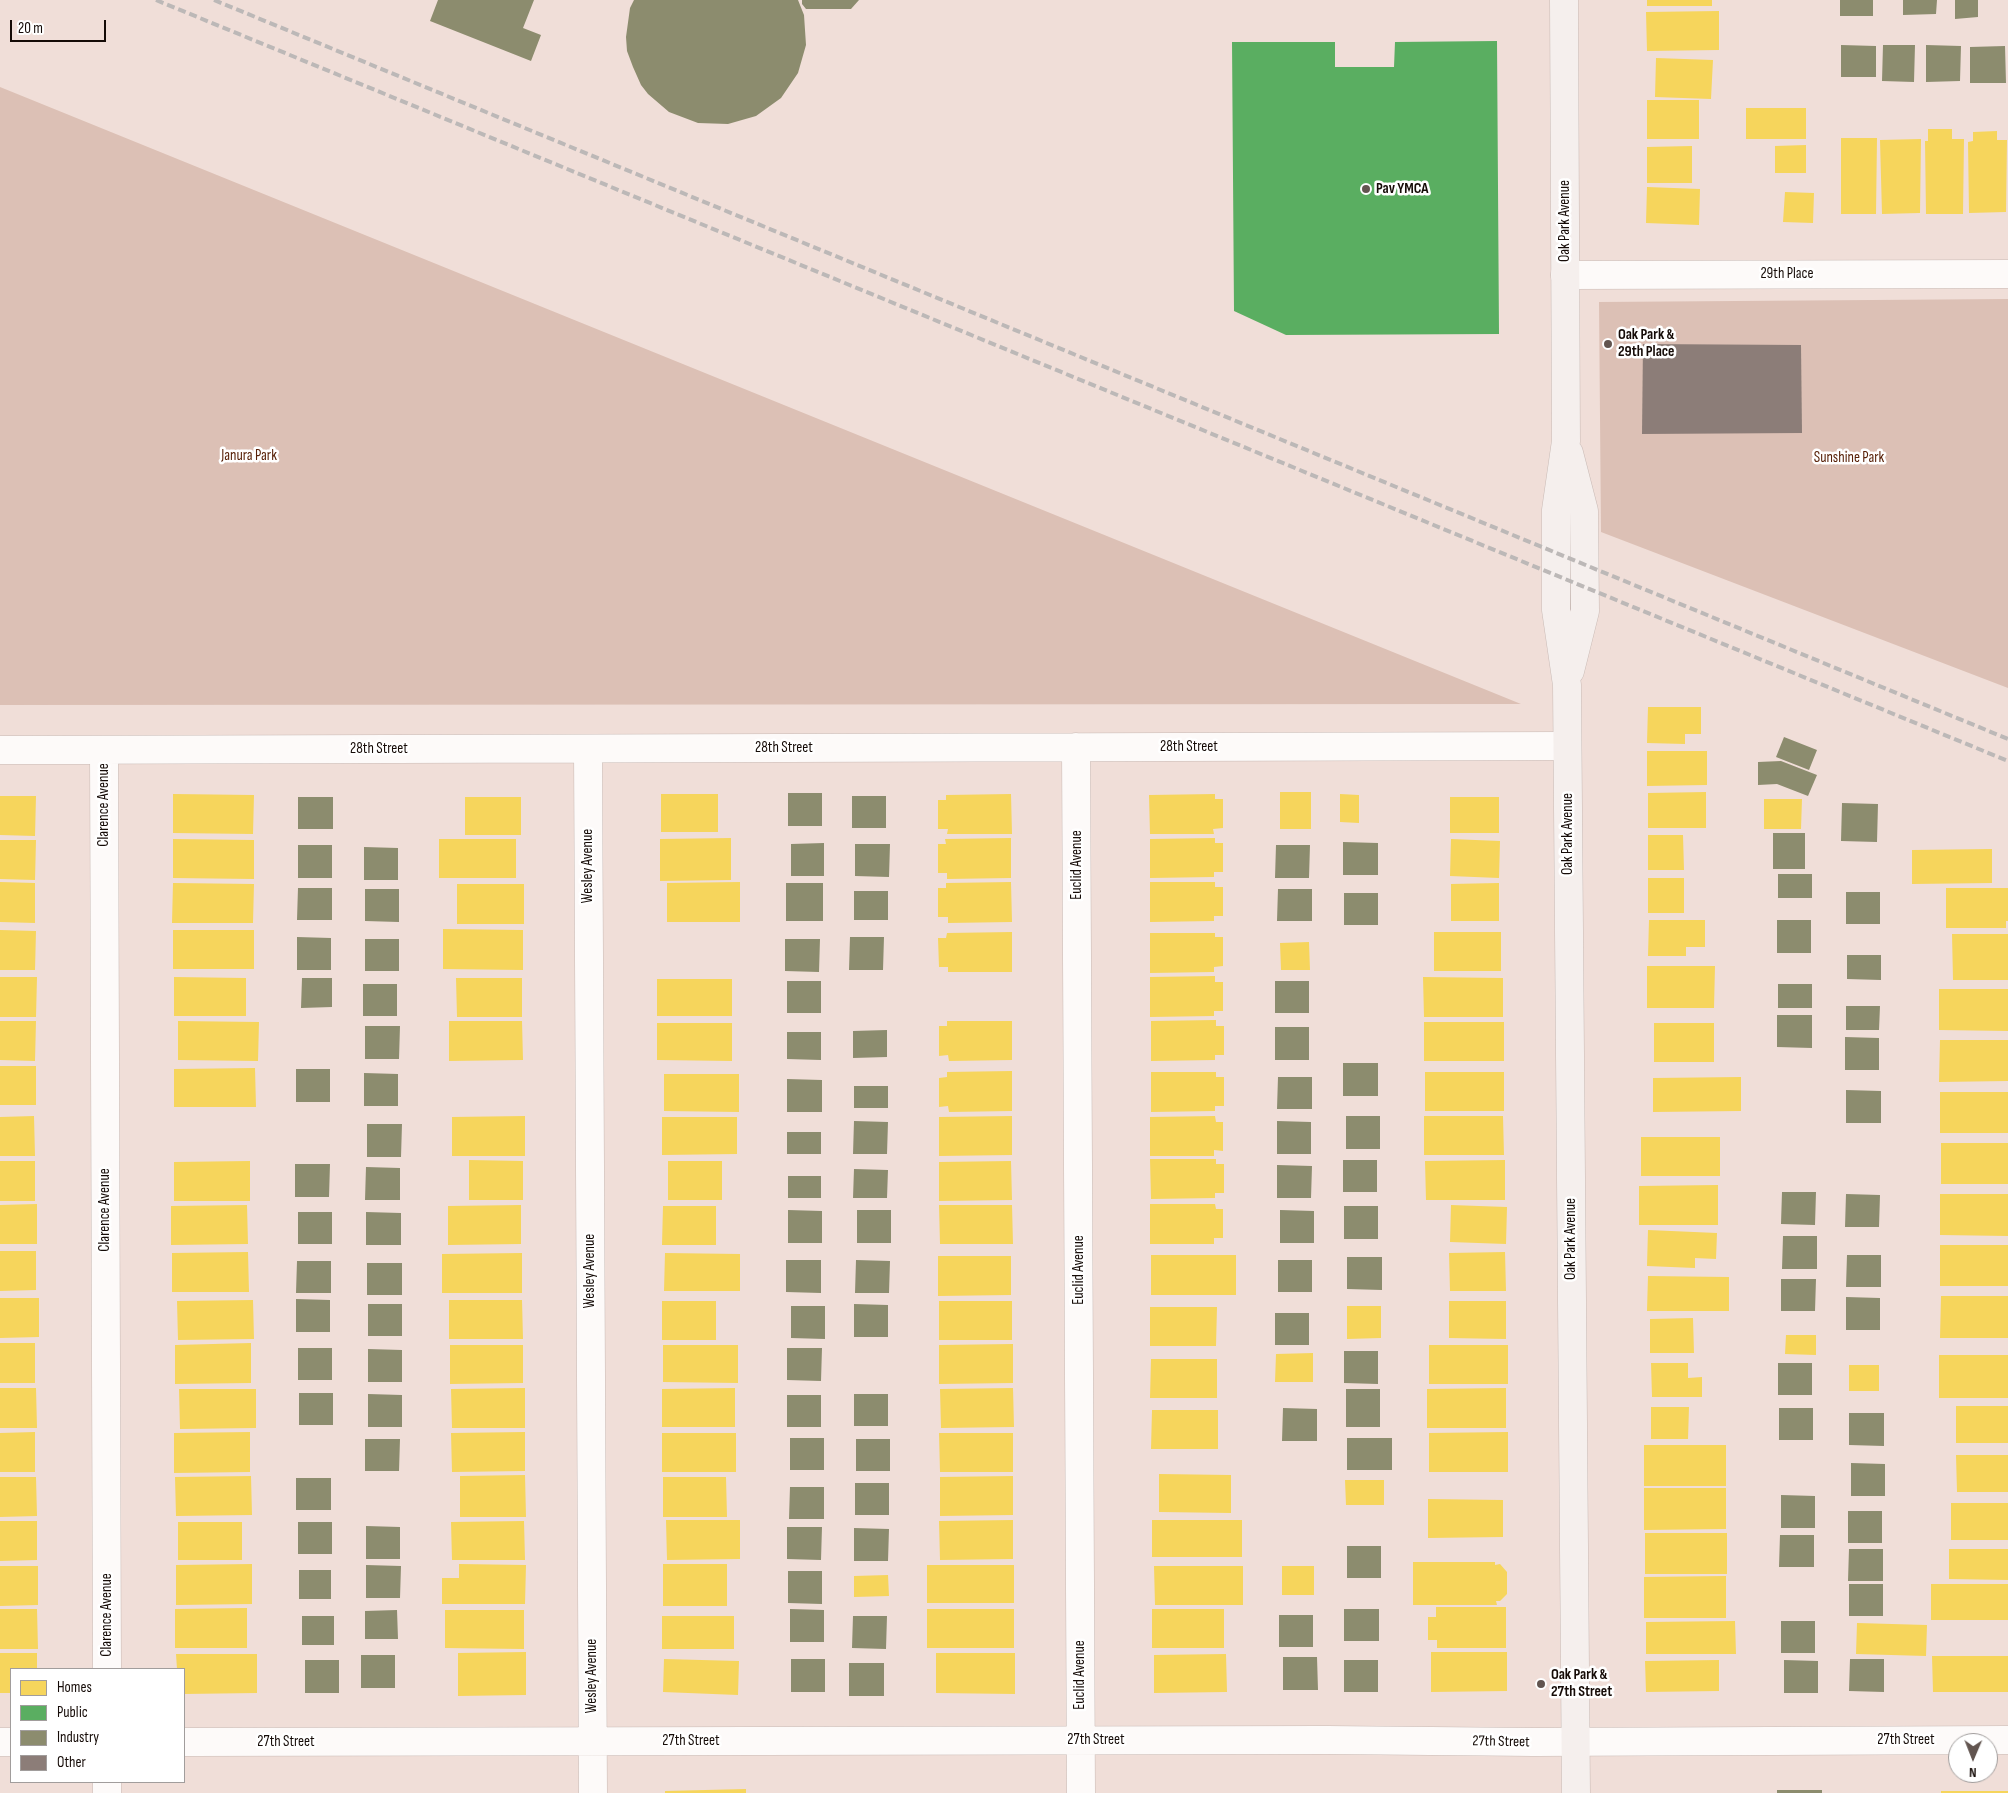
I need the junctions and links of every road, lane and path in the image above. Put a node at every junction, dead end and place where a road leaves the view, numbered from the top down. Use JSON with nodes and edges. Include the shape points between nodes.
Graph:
{"nodes":[{"id":1,"x":1564,"y":0,"type":"edge"},
{"id":2,"x":2008,"y":274,"type":"edge"},
{"id":3,"x":1565,"y":275,"type":"junction"},
{"id":4,"x":1567,"y":746,"type":"junction"},
{"id":5,"x":1076,"y":747,"type":"junction"},
{"id":6,"x":588,"y":749,"type":"junction"},
{"id":7,"x":0,"y":750,"type":"edge"},
{"id":8,"x":104,"y":750,"type":"junction"},
{"id":9,"x":107,"y":1668,"type":"edge"},
{"id":10,"x":1081,"y":1740,"type":"junction"},
{"id":11,"x":2008,"y":1740,"type":"edge"},
{"id":12,"x":592,"y":1741,"type":"junction"},
{"id":13,"x":1575,"y":1741,"type":"junction"},
{"id":14,"x":185,"y":1742,"type":"edge"},
{"id":15,"x":592,"y":1793,"type":"edge"},
{"id":16,"x":1081,"y":1793,"type":"edge"},
{"id":17,"x":1576,"y":1793,"type":"edge"}],
"edges":[{"from":1,"to":3,"type":"street","name":"Oak Park Avenue"},
{"from":2,"to":3,"type":"street","name":"29th Place"},
{"from":3,"to":4,"type":"street","name":"Oak Park Avenue","via":[[1566,441],[1584,511],[1585,541],[1585,611],[1567,685]]},
{"from":4,"to":5,"type":"street","name":"28th Street"},
{"from":4,"to":13,"type":"street","name":"Oak Park Avenue"},
{"from":5,"to":6,"type":"street","name":"28th Street"},
{"from":5,"to":10,"type":"street","name":"Euclid Avenue"},
{"from":6,"to":8,"type":"street","name":"28th Street"},
{"from":6,"to":12,"type":"street","name":"Wesley Avenue"},
{"from":7,"to":8,"type":"street","name":"28th Street"},
{"from":8,"to":9,"type":"street","name":"Clarence Avenue"},
{"from":10,"to":12,"type":"street","name":"27th Street"},
{"from":10,"to":13,"type":"street","name":"27th Street"},
{"from":10,"to":16,"type":"street","name":"Euclid Avenue"},
{"from":11,"to":13,"type":"street","name":"27th Street"},
{"from":12,"to":14,"type":"street","name":"27th Street"},
{"from":12,"to":15,"type":"street","name":"Wesley Avenue"},
{"from":13,"to":17,"type":"street","name":"Oak Park Avenue"}]}
